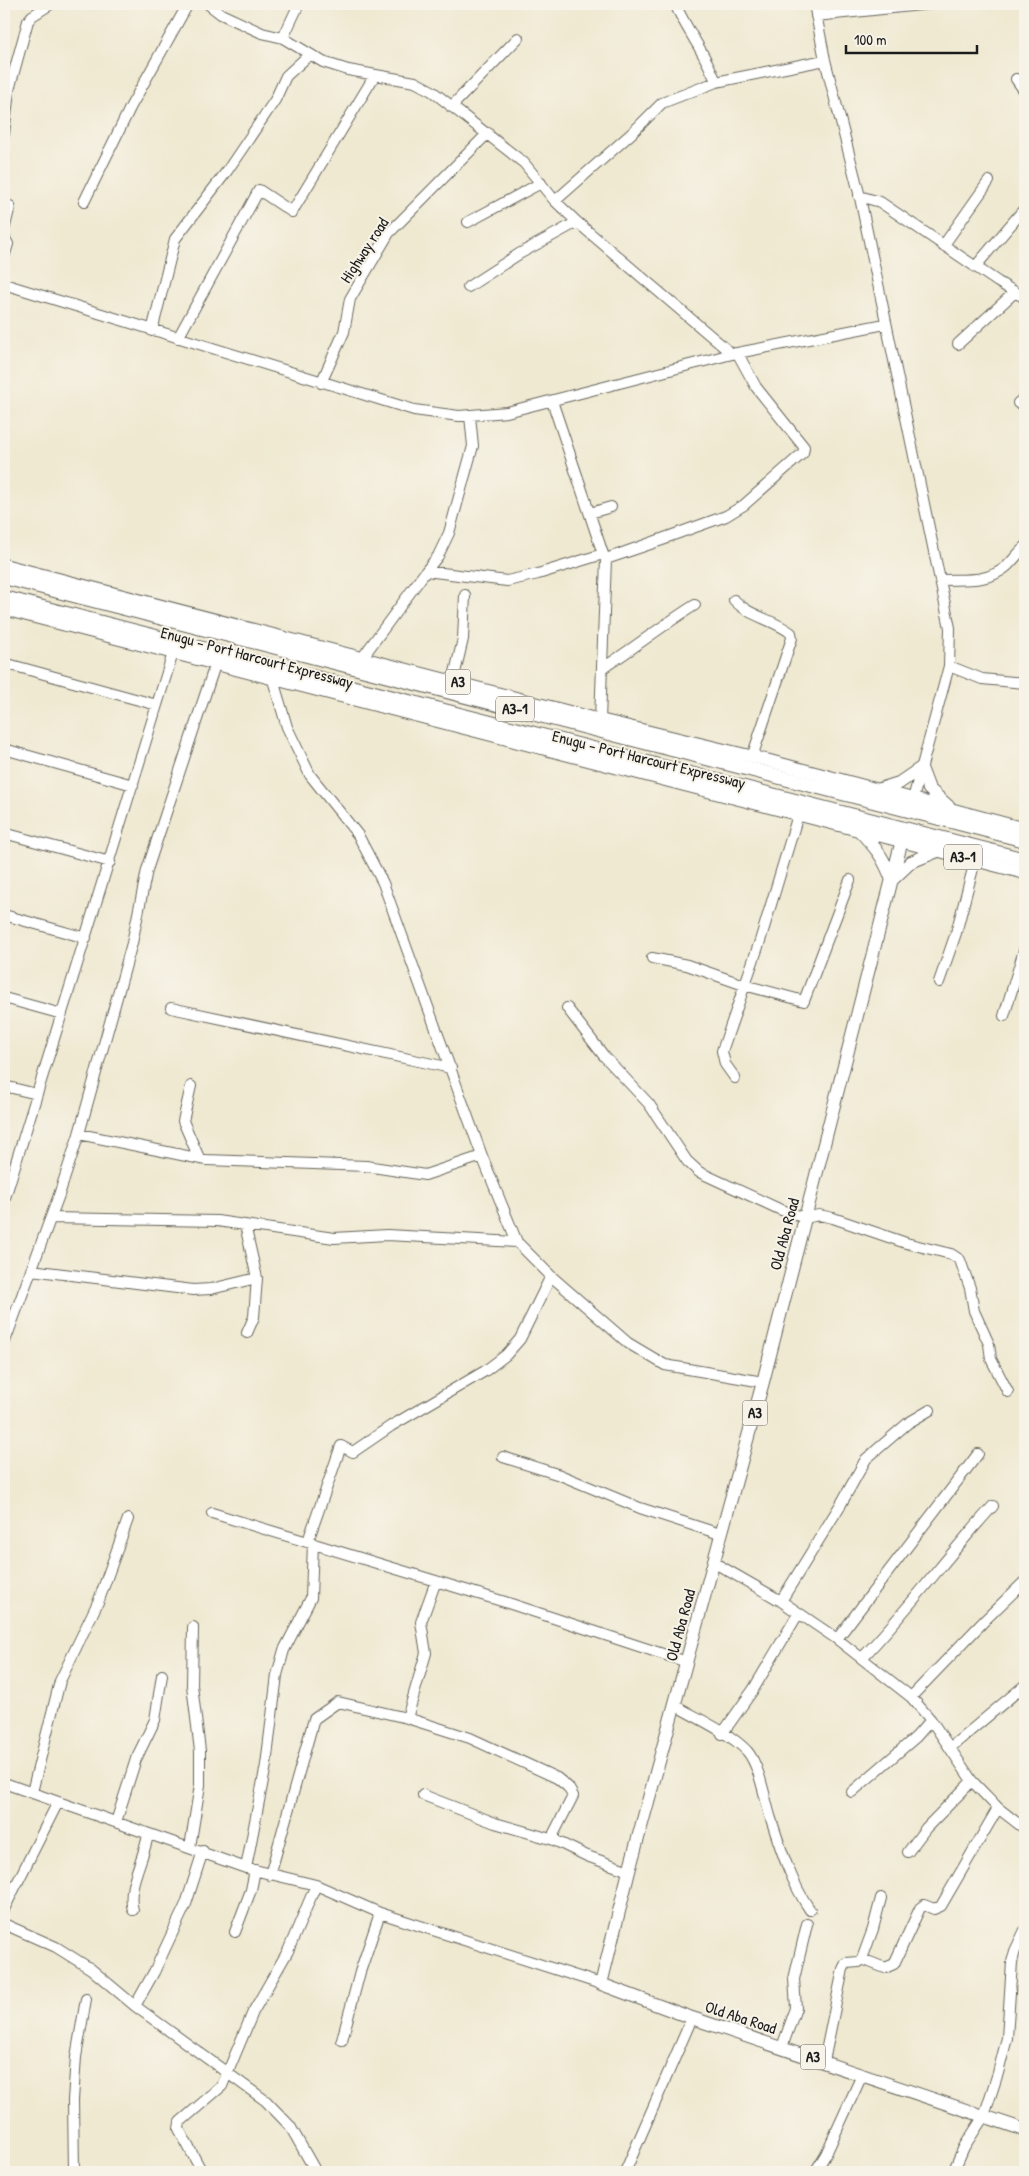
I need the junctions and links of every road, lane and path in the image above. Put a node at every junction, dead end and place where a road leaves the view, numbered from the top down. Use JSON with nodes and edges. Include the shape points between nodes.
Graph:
{"nodes":[{"id":1,"x":51,"y":4,"type":"edge"},
{"id":2,"x":188,"y":4,"type":"edge"},
{"id":3,"x":208,"y":4,"type":"edge"},
{"id":4,"x":299,"y":4,"type":"edge"},
{"id":5,"x":675,"y":4,"type":"edge"},
{"id":6,"x":814,"y":4,"type":"edge"},
{"id":7,"x":930,"y":4,"type":"edge"},
{"id":8,"x":816,"y":16,"type":"junction"},
{"id":9,"x":283,"y":38,"type":"junction"},
{"id":10,"x":518,"y":38,"type":"dead end"},
{"id":11,"x":309,"y":55,"type":"junction"},
{"id":12,"x":825,"y":60,"type":"junction"},
{"id":13,"x":376,"y":75,"type":"junction"},
{"id":14,"x":1016,"y":79,"type":"dead end"},
{"id":15,"x":716,"y":82,"type":"junction"},
{"id":16,"x":1025,"y":92,"type":"edge"},
{"id":17,"x":451,"y":106,"type":"junction"},
{"id":18,"x":4,"y":134,"type":"edge"},
{"id":19,"x":488,"y":134,"type":"junction"},
{"id":20,"x":989,"y":181,"type":"dead end"},
{"id":21,"x":541,"y":183,"type":"junction"},
{"id":22,"x":859,"y":196,"type":"junction"},
{"id":23,"x":555,"y":201,"type":"junction"},
{"id":24,"x":84,"y":202,"type":"dead end"},
{"id":25,"x":10,"y":206,"type":"dead end"},
{"id":26,"x":1025,"y":208,"type":"edge"},
{"id":27,"x":468,"y":222,"type":"dead end"},
{"id":28,"x":577,"y":222,"type":"junction"},
{"id":29,"x":4,"y":230,"type":"edge"},
{"id":30,"x":4,"y":237,"type":"edge"},
{"id":31,"x":943,"y":246,"type":"junction"},
{"id":32,"x":4,"y":257,"type":"edge"},
{"id":33,"x":975,"y":267,"type":"junction"},
{"id":34,"x":4,"y":284,"type":"edge"},
{"id":35,"x":468,"y":286,"type":"dead end"},
{"id":36,"x":1015,"y":292,"type":"junction"},
{"id":37,"x":1025,"y":298,"type":"edge"},
{"id":38,"x":885,"y":324,"type":"junction"},
{"id":39,"x":152,"y":331,"type":"junction"},
{"id":40,"x":178,"y":338,"type":"junction"},
{"id":41,"x":958,"y":344,"type":"dead end"},
{"id":42,"x":735,"y":354,"type":"junction"},
{"id":43,"x":321,"y":383,"type":"junction"},
{"id":44,"x":552,"y":401,"type":"junction"},
{"id":45,"x":470,"y":416,"type":"junction"},
{"id":46,"x":611,"y":507,"type":"dead end"},
{"id":47,"x":590,"y":514,"type":"junction"},
{"id":48,"x":1025,"y":547,"type":"edge"},
{"id":49,"x":604,"y":557,"type":"junction"},
{"id":50,"x":4,"y":565,"type":"edge"},
{"id":51,"x":426,"y":571,"type":"junction"},
{"id":52,"x":4,"y":577,"type":"edge"},
{"id":53,"x":941,"y":580,"type":"junction"},
{"id":54,"x":465,"y":595,"type":"dead end"},
{"id":55,"x":4,"y":598,"type":"edge"},
{"id":56,"x":734,"y":600,"type":"dead end"},
{"id":57,"x":695,"y":606,"type":"dead end"},
{"id":58,"x":4,"y":609,"type":"edge"},
{"id":59,"x":173,"y":653,"type":"junction"},
{"id":60,"x":362,"y":658,"type":"junction"},
{"id":61,"x":4,"y":663,"type":"edge"},
{"id":62,"x":215,"y":665,"type":"junction"},
{"id":63,"x":949,"y":666,"type":"junction"},
{"id":64,"x":603,"y":668,"type":"junction"},
{"id":65,"x":273,"y":680,"type":"junction"},
{"id":66,"x":453,"y":681,"type":"junction"},
{"id":67,"x":1025,"y":683,"type":"edge"},
{"id":68,"x":157,"y":705,"type":"junction"},
{"id":69,"x":600,"y":720,"type":"junction"},
{"id":70,"x":4,"y":749,"type":"edge"},
{"id":71,"x":752,"y":757,"type":"junction"},
{"id":72,"x":921,"y":768,"type":"junction"},
{"id":73,"x":133,"y":785,"type":"junction"},
{"id":74,"x":877,"y":790,"type":"junction"},
{"id":75,"x":913,"y":799,"type":"junction"},
{"id":76,"x":951,"y":809,"type":"junction"},
{"id":77,"x":798,"y":815,"type":"junction"},
{"id":78,"x":858,"y":829,"type":"junction"},
{"id":79,"x":1025,"y":829,"type":"edge"},
{"id":80,"x":4,"y":833,"type":"edge"},
{"id":81,"x":902,"y":840,"type":"junction"},
{"id":82,"x":1025,"y":840,"type":"edge"},
{"id":83,"x":940,"y":850,"type":"junction"},
{"id":84,"x":1025,"y":860,"type":"edge"},
{"id":85,"x":975,"y":861,"type":"junction"},
{"id":86,"x":110,"y":862,"type":"junction"},
{"id":87,"x":1025,"y":873,"type":"edge"},
{"id":88,"x":850,"y":880,"type":"dead end"},
{"id":89,"x":892,"y":880,"type":"junction"},
{"id":90,"x":4,"y":915,"type":"edge"},
{"id":91,"x":86,"y":938,"type":"junction"},
{"id":92,"x":1025,"y":947,"type":"edge"},
{"id":93,"x":652,"y":958,"type":"dead end"},
{"id":94,"x":939,"y":982,"type":"dead end"},
{"id":95,"x":744,"y":986,"type":"junction"},
{"id":96,"x":4,"y":998,"type":"edge"},
{"id":97,"x":172,"y":1008,"type":"dead end"},
{"id":98,"x":567,"y":1008,"type":"dead end"},
{"id":99,"x":62,"y":1014,"type":"junction"},
{"id":100,"x":1004,"y":1016,"type":"dead end"},
{"id":101,"x":451,"y":1068,"type":"junction"},
{"id":102,"x":735,"y":1078,"type":"dead end"},
{"id":103,"x":4,"y":1086,"type":"edge"},
{"id":104,"x":191,"y":1086,"type":"dead end"},
{"id":105,"x":37,"y":1094,"type":"junction"},
{"id":106,"x":79,"y":1134,"type":"junction"},
{"id":107,"x":482,"y":1156,"type":"junction"},
{"id":108,"x":198,"y":1158,"type":"junction"},
{"id":109,"x":8,"y":1175,"type":"edge"},
{"id":110,"x":4,"y":1201,"type":"edge"},
{"id":111,"x":51,"y":1218,"type":"junction"},
{"id":112,"x":805,"y":1218,"type":"junction"},
{"id":113,"x":246,"y":1225,"type":"junction"},
{"id":114,"x":517,"y":1242,"type":"junction"},
{"id":115,"x":31,"y":1270,"type":"junction"},
{"id":116,"x":551,"y":1276,"type":"junction"},
{"id":117,"x":257,"y":1278,"type":"junction"},
{"id":118,"x":247,"y":1333,"type":"dead end"},
{"id":119,"x":4,"y":1344,"type":"edge"},
{"id":120,"x":763,"y":1382,"type":"junction"},
{"id":121,"x":1008,"y":1392,"type":"dead end"},
{"id":122,"x":930,"y":1410,"type":"dead end"},
{"id":123,"x":978,"y":1454,"type":"dead end"},
{"id":124,"x":504,"y":1457,"type":"dead end"},
{"id":125,"x":993,"y":1506,"type":"dead end"},
{"id":126,"x":212,"y":1513,"type":"dead end"},
{"id":127,"x":128,"y":1519,"type":"dead end"},
{"id":128,"x":720,"y":1534,"type":"junction"},
{"id":129,"x":310,"y":1542,"type":"junction"},
{"id":130,"x":713,"y":1562,"type":"junction"},
{"id":131,"x":436,"y":1580,"type":"junction"},
{"id":132,"x":1025,"y":1581,"type":"edge"},
{"id":133,"x":781,"y":1601,"type":"junction"},
{"id":134,"x":798,"y":1614,"type":"junction"},
{"id":135,"x":193,"y":1627,"type":"dead end"},
{"id":136,"x":836,"y":1639,"type":"junction"},
{"id":137,"x":863,"y":1657,"type":"junction"},
{"id":138,"x":687,"y":1662,"type":"junction"},
{"id":139,"x":162,"y":1675,"type":"dead end"},
{"id":140,"x":1025,"y":1685,"type":"edge"},
{"id":141,"x":911,"y":1697,"type":"junction"},
{"id":142,"x":676,"y":1706,"type":"junction"},
{"id":143,"x":407,"y":1718,"type":"junction"},
{"id":144,"x":931,"y":1720,"type":"junction"},
{"id":145,"x":722,"y":1734,"type":"junction"},
{"id":146,"x":950,"y":1747,"type":"junction"},
{"id":147,"x":972,"y":1781,"type":"junction"},
{"id":148,"x":4,"y":1783,"type":"edge"},
{"id":149,"x":32,"y":1792,"type":"junction"},
{"id":150,"x":852,"y":1792,"type":"dead end"},
{"id":151,"x":424,"y":1795,"type":"dead end"},
{"id":152,"x":58,"y":1802,"type":"junction"},
{"id":153,"x":998,"y":1808,"type":"junction"},
{"id":154,"x":116,"y":1822,"type":"junction"},
{"id":155,"x":1023,"y":1824,"type":"edge"},
{"id":156,"x":148,"y":1834,"type":"junction"},
{"id":157,"x":554,"y":1840,"type":"junction"},
{"id":158,"x":190,"y":1847,"type":"junction"},
{"id":159,"x":203,"y":1851,"type":"junction"},
{"id":160,"x":908,"y":1852,"type":"dead end"},
{"id":161,"x":251,"y":1869,"type":"junction"},
{"id":162,"x":629,"y":1871,"type":"junction"},
{"id":163,"x":270,"y":1875,"type":"junction"},
{"id":164,"x":316,"y":1885,"type":"junction"},
{"id":165,"x":881,"y":1898,"type":"dead end"},
{"id":166,"x":4,"y":1909,"type":"edge"},
{"id":167,"x":133,"y":1910,"type":"dead end"},
{"id":168,"x":810,"y":1910,"type":"dead end"},
{"id":169,"x":380,"y":1913,"type":"junction"},
{"id":170,"x":4,"y":1924,"type":"edge"},
{"id":171,"x":806,"y":1924,"type":"dead end"},
{"id":172,"x":1025,"y":1930,"type":"edge"},
{"id":173,"x":235,"y":1932,"type":"dead end"},
{"id":174,"x":862,"y":1959,"type":"junction"},
{"id":175,"x":601,"y":1984,"type":"junction"},
{"id":176,"x":86,"y":1999,"type":"dead end"},
{"id":177,"x":135,"y":2006,"type":"junction"},
{"id":178,"x":692,"y":2018,"type":"junction"},
{"id":179,"x":342,"y":2040,"type":"dead end"},
{"id":180,"x":782,"y":2047,"type":"junction"},
{"id":181,"x":824,"y":2061,"type":"junction"},
{"id":182,"x":228,"y":2074,"type":"junction"},
{"id":183,"x":862,"y":2075,"type":"junction"},
{"id":184,"x":984,"y":2116,"type":"junction"},
{"id":185,"x":1025,"y":2130,"type":"edge"},
{"id":186,"x":74,"y":2172,"type":"edge"},
{"id":187,"x":202,"y":2172,"type":"edge"},
{"id":188,"x":316,"y":2172,"type":"edge"},
{"id":189,"x":625,"y":2172,"type":"edge"},
{"id":190,"x":815,"y":2172,"type":"edge"},
{"id":191,"x":954,"y":2172,"type":"edge"}],
"edges":[{"from":1,"to":18,"type":"street","via":[[28,21],[11,83]]},
{"from":2,"to":24,"type":"street","via":[[131,106]]},
{"from":3,"to":9,"type":"street","via":[[241,24]]},
{"from":4,"to":9,"type":"street"},
{"from":5,"to":15,"type":"street","via":[[684,25],[709,63]]},
{"from":6,"to":8,"type":"street"},
{"from":7,"to":8,"type":"street"},
{"from":8,"to":12,"type":"street"},
{"from":9,"to":11,"type":"street"},
{"from":10,"to":17,"type":"street"},
{"from":11,"to":13,"type":"street","via":[[348,70]]},
{"from":11,"to":39,"type":"street","via":[[286,76],[280,93],[176,239]]},
{"from":12,"to":15,"type":"street"},
{"from":12,"to":22,"type":"street"},
{"from":13,"to":17,"type":"street","via":[[415,82]]},
{"from":13,"to":40,"type":"street","via":[[292,212],[259,190]]},
{"from":14,"to":16,"type":"street"},
{"from":15,"to":23,"type":"street","via":[[662,103]]},
{"from":17,"to":19,"type":"street"},
{"from":19,"to":21,"type":"street","via":[[524,163]]},
{"from":19,"to":43,"type":"street","name":"Highway road","via":[[389,233],[350,299],[344,332]]},
{"from":20,"to":31,"type":"street"},
{"from":21,"to":23,"type":"street"},
{"from":21,"to":27,"type":"street"},
{"from":22,"to":31,"type":"street","via":[[880,202]]},
{"from":22,"to":38,"type":"street"},
{"from":23,"to":28,"type":"street"},
{"from":25,"to":29,"type":"street"},
{"from":26,"to":33,"type":"street"},
{"from":28,"to":35,"type":"street"},
{"from":28,"to":42,"type":"street"},
{"from":30,"to":32,"type":"street","via":[[8,244]]},
{"from":31,"to":33,"type":"street"},
{"from":33,"to":36,"type":"street"},
{"from":34,"to":39,"type":"street"},
{"from":36,"to":37,"type":"street"},
{"from":36,"to":41,"type":"street"},
{"from":38,"to":42,"type":"street"},
{"from":38,"to":53,"type":"street"},
{"from":39,"to":40,"type":"street"},
{"from":40,"to":43,"type":"street"},
{"from":42,"to":44,"type":"street"},
{"from":42,"to":49,"type":"street","via":[[756,387],[804,446],[803,454],[744,505],[726,516]]},
{"from":43,"to":45,"type":"street","via":[[414,410]]},
{"from":44,"to":45,"type":"street","via":[[507,412]]},
{"from":44,"to":47,"type":"street"},
{"from":45,"to":51,"type":"street","via":[[473,446],[449,533]]},
{"from":46,"to":47,"type":"street"},
{"from":47,"to":49,"type":"street"},
{"from":48,"to":53,"type":"street","via":[[995,575],[983,579]]},
{"from":49,"to":51,"type":"street","via":[[507,581]]},
{"from":49,"to":64,"type":"street"},
{"from":50,"to":60,"type":"main road","name":"Enugu - Port Harcourt Expressway","number":"A3"},
{"from":51,"to":60,"type":"street"},
{"from":52,"to":82,"type":"highway","name":"Enugu - Port Harcourt Expressway","number":"A3-1"},
{"from":53,"to":63,"type":"street","via":[[950,628]]},
{"from":54,"to":66,"type":"street","via":[[463,639]]},
{"from":55,"to":84,"type":"highway","name":"Enugu - Port Harcourt Expressway","number":"A3-1"},
{"from":56,"to":71,"type":"street","via":[[750,613],[786,629],[792,638]]},
{"from":57,"to":64,"type":"street","via":[[660,626]]},
{"from":58,"to":59,"type":"main road","name":"Enugu - Port Harcourt Expressway"},
{"from":59,"to":62,"type":"main road","name":"Enugu - Port Harcourt Expressway"},
{"from":59,"to":68,"type":"street"},
{"from":60,"to":66,"type":"main road","name":"Enugu - Port Harcourt Expressway","number":"A3"},
{"from":61,"to":68,"type":"street"},
{"from":62,"to":65,"type":"main road","name":"Enugu - Port Harcourt Expressway"},
{"from":62,"to":106,"type":"street","via":[[148,870],[132,943]]},
{"from":63,"to":67,"type":"street","via":[[982,679]]},
{"from":63,"to":72,"type":"street"},
{"from":64,"to":69,"type":"street"},
{"from":65,"to":77,"type":"main road","name":"Enugu - Port Harcourt Expressway"},
{"from":65,"to":101,"type":"street","via":[[287,727],[310,775],[358,835],[383,884]]},
{"from":66,"to":69,"type":"main road","name":"Enugu - Port Harcourt Expressway","number":"A3"},
{"from":68,"to":73,"type":"street"},
{"from":69,"to":71,"type":"main road","name":"Enugu - Port Harcourt Expressway","number":"A3"},
{"from":70,"to":73,"type":"street"},
{"from":71,"to":74,"type":"main road","name":"Enugu - Port Harcourt Expressway","number":"A3"},
{"from":72,"to":74,"type":"main road","via":[[899,783]]},
{"from":72,"to":75,"type":"street"},
{"from":72,"to":76,"type":"main road","via":[[929,788]]},
{"from":73,"to":86,"type":"street"},
{"from":74,"to":75,"type":"main road","name":"Enugu - Port Harcourt Expressway","number":"A3"},
{"from":75,"to":76,"type":"main road","name":"Enugu - Port Harcourt Expressway"},
{"from":76,"to":79,"type":"main road","name":"Enugu - Port Harcourt Expressway"},
{"from":77,"to":78,"type":"main road","name":"Enugu - Port Harcourt Expressway"},
{"from":77,"to":95,"type":"street"},
{"from":78,"to":81,"type":"main road","name":"Enugu - Port Harcourt Expressway"},
{"from":78,"to":89,"type":"main road","via":[[882,856]]},
{"from":80,"to":86,"type":"street"},
{"from":81,"to":83,"type":"main road","name":"Enugu - Port Harcourt Expressway","number":"A3-1"},
{"from":81,"to":89,"type":"main road","name":"Old Aba Road","number":"A3"},
{"from":83,"to":85,"type":"main road","name":"Enugu - Port Harcourt Expressway","number":"A3-1"},
{"from":83,"to":89,"type":"main road","via":[[910,862]]},
{"from":85,"to":87,"type":"main road","name":"Enugu - Port Harcourt Expressway","number":"A3-1"},
{"from":85,"to":94,"type":"street"},
{"from":86,"to":91,"type":"street"},
{"from":88,"to":95,"type":"street","via":[[804,1001]]},
{"from":89,"to":112,"type":"main road","name":"Old Aba Road","number":"A3"},
{"from":90,"to":91,"type":"street"},
{"from":91,"to":99,"type":"street"},
{"from":92,"to":100,"type":"street"},
{"from":93,"to":95,"type":"street","via":[[688,965]]},
{"from":95,"to":102,"type":"street","via":[[722,1051],[725,1064]]},
{"from":96,"to":99,"type":"street"},
{"from":97,"to":101,"type":"street"},
{"from":98,"to":112,"type":"street","via":[[604,1056],[649,1104],[687,1161],[699,1172]]},
{"from":99,"to":105,"type":"street"},
{"from":101,"to":107,"type":"street"},
{"from":103,"to":105,"type":"street"},
{"from":104,"to":108,"type":"street","via":[[183,1121]]},
{"from":105,"to":109,"type":"street"},
{"from":106,"to":108,"type":"street"},
{"from":106,"to":111,"type":"street"},
{"from":107,"to":108,"type":"street","via":[[425,1175],[366,1166]]},
{"from":107,"to":114,"type":"street"},
{"from":109,"to":110,"type":"street"},
{"from":111,"to":113,"type":"street","via":[[198,1220]]},
{"from":111,"to":115,"type":"street"},
{"from":112,"to":120,"type":"main road","name":"Old Aba Road","number":"A3"},
{"from":112,"to":121,"type":"street","via":[[819,1215],[833,1218],[906,1243],[951,1254],[960,1260],[974,1311],[989,1344],[991,1359]]},
{"from":113,"to":114,"type":"street","via":[[334,1238],[387,1235]]},
{"from":113,"to":117,"type":"street"},
{"from":114,"to":116,"type":"street"},
{"from":115,"to":117,"type":"street","via":[[193,1290]]},
{"from":115,"to":119,"type":"street"},
{"from":116,"to":120,"type":"street","via":[[628,1343],[665,1365]]},
{"from":116,"to":129,"type":"street","via":[[520,1339],[506,1355],[352,1452],[341,1446]]},
{"from":117,"to":118,"type":"street","via":[[254,1316]]},
{"from":120,"to":128,"type":"main road","name":"Old Aba Road","number":"A3"},
{"from":122,"to":133,"type":"street","via":[[908,1422],[866,1459]]},
{"from":123,"to":136,"type":"street"},
{"from":124,"to":128,"type":"street"},
{"from":125,"to":137,"type":"street"},
{"from":126,"to":129,"type":"street"},
{"from":127,"to":149,"type":"street","via":[[99,1600],[60,1681]]},
{"from":128,"to":130,"type":"main road","name":"Old Aba Road","number":"A3"},
{"from":129,"to":131,"type":"street"},
{"from":129,"to":161,"type":"street","via":[[311,1598],[284,1650],[277,1675]]},
{"from":130,"to":133,"type":"street"},
{"from":130,"to":138,"type":"main road","name":"Old Aba Road","number":"A3"},
{"from":131,"to":138,"type":"street"},
{"from":131,"to":143,"type":"street","via":[[421,1622],[426,1653]]},
{"from":132,"to":141,"type":"street"},
{"from":133,"to":134,"type":"street"},
{"from":134,"to":136,"type":"street"},
{"from":134,"to":145,"type":"street"},
{"from":135,"to":158,"type":"street","via":[[192,1685],[200,1751],[200,1785]]},
{"from":136,"to":137,"type":"street"},
{"from":137,"to":141,"type":"street"},
{"from":138,"to":142,"type":"main road","name":"Old Aba Road","number":"A3"},
{"from":139,"to":154,"type":"street","via":[[156,1720],[136,1759]]},
{"from":140,"to":146,"type":"street"},
{"from":141,"to":144,"type":"street"},
{"from":142,"to":145,"type":"street"},
{"from":142,"to":162,"type":"main road","name":"Old Aba Road","number":"A3"},
{"from":143,"to":157,"type":"street","via":[[470,1738],[562,1782],[573,1796],[573,1801],[554,1833]]},
{"from":143,"to":163,"type":"street","via":[[338,1702],[314,1719]]},
{"from":144,"to":146,"type":"street"},
{"from":144,"to":150,"type":"street"},
{"from":145,"to":168,"type":"street","via":[[747,1752],[754,1763],[793,1880]]},
{"from":146,"to":147,"type":"street"},
{"from":147,"to":153,"type":"street"},
{"from":147,"to":160,"type":"street","via":[[926,1828]]},
{"from":148,"to":149,"type":"street"},
{"from":149,"to":152,"type":"street"},
{"from":151,"to":157,"type":"street","via":[[495,1823]]},
{"from":152,"to":154,"type":"street"},
{"from":152,"to":166,"type":"street"},
{"from":153,"to":155,"type":"street"},
{"from":153,"to":174,"type":"street","via":[[941,1906],[934,1909],[924,1905],[920,1908],[894,1964],[885,1968]]},
{"from":154,"to":156,"type":"street"},
{"from":156,"to":158,"type":"street"},
{"from":156,"to":167,"type":"street","via":[[133,1888]]},
{"from":157,"to":162,"type":"street"},
{"from":158,"to":159,"type":"street"},
{"from":159,"to":161,"type":"street"},
{"from":159,"to":177,"type":"street","via":[[186,1904]]},
{"from":161,"to":163,"type":"street"},
{"from":161,"to":173,"type":"street","via":[[251,1890]]},
{"from":162,"to":175,"type":"main road","name":"Old Aba Road","number":"A3"},
{"from":163,"to":164,"type":"street"},
{"from":164,"to":169,"type":"street"},
{"from":164,"to":182,"type":"street","via":[[288,1951],[253,2012]]},
{"from":165,"to":174,"type":"street"},
{"from":169,"to":175,"type":"street"},
{"from":169,"to":179,"type":"street"},
{"from":170,"to":177,"type":"street","via":[[56,1946],[91,1969]]},
{"from":171,"to":180,"type":"street","via":[[794,1979],[796,2008]]},
{"from":172,"to":184,"type":"street","via":[[1014,1951],[1007,2038]]},
{"from":174,"to":181,"type":"street","via":[[846,1963],[843,1969]]},
{"from":175,"to":178,"type":"main road","name":"Old Aba Road","number":"A3"},
{"from":176,"to":186,"type":"street","via":[[76,2058]]},
{"from":177,"to":182,"type":"street"},
{"from":178,"to":180,"type":"main road","name":"Old Aba Road","number":"A3"},
{"from":178,"to":189,"type":"street"},
{"from":180,"to":181,"type":"main road","name":"Old Aba Road","number":"A3"},
{"from":181,"to":183,"type":"main road","name":"Old Aba Road","number":"A3"},
{"from":182,"to":187,"type":"street","via":[[222,2086],[180,2122],[179,2129]]},
{"from":182,"to":188,"type":"street","via":[[266,2102],[290,2126]]},
{"from":183,"to":184,"type":"main road","name":"Old Aba Road","number":"A3"},
{"from":183,"to":190,"type":"street"},
{"from":184,"to":185,"type":"main road","name":"Old Aba Road","number":"A3"},
{"from":184,"to":191,"type":"street","via":[[964,2147]]}]}
